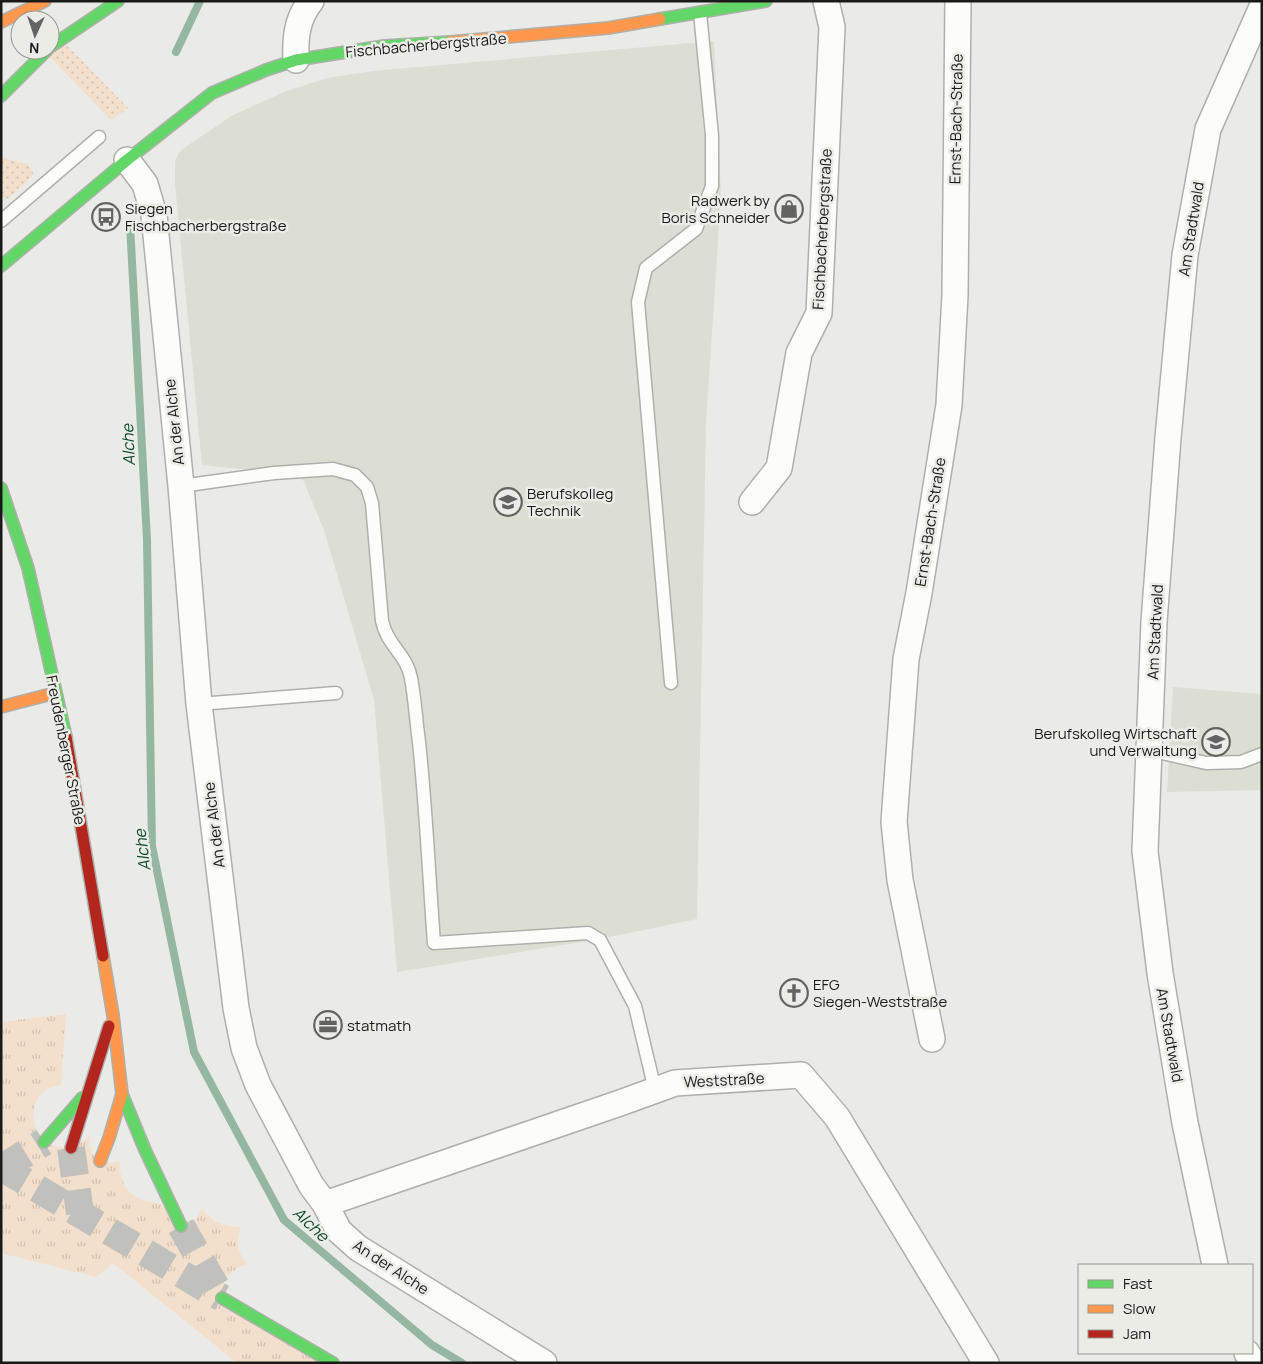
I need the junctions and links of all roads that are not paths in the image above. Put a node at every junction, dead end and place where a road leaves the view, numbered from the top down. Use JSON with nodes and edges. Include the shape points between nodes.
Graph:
{"nodes":[{"id":1,"x":47,"y":1,"type":"edge"},
{"id":2,"x":118,"y":1,"type":"edge"},
{"id":3,"x":311,"y":1,"type":"edge"},
{"id":4,"x":766,"y":1,"type":"edge"},
{"id":5,"x":826,"y":1,"type":"edge"},
{"id":6,"x":958,"y":1,"type":"edge"},
{"id":7,"x":1262,"y":7,"type":"edge"},
{"id":8,"x":34,"y":10,"type":"edge"},
{"id":9,"x":700,"y":13,"type":"junction"},
{"id":10,"x":1,"y":22,"type":"edge"},
{"id":11,"x":60,"y":41,"type":"edge"},
{"id":12,"x":30,"y":60,"type":"edge"},
{"id":13,"x":37,"y":60,"type":"edge"},
{"id":14,"x":296,"y":60,"type":"junction"},
{"id":15,"x":1,"y":79,"type":"edge"},
{"id":16,"x":1,"y":96,"type":"edge"},
{"id":17,"x":99,"y":137,"type":"dead end"},
{"id":18,"x":127,"y":160,"type":"junction"},
{"id":19,"x":1,"y":222,"type":"edge"},
{"id":20,"x":1,"y":266,"type":"edge"},
{"id":21,"x":180,"y":486,"type":"junction"},
{"id":22,"x":1,"y":488,"type":"edge"},
{"id":23,"x":752,"y":502,"type":"dead end"},
{"id":24,"x":671,"y":683,"type":"dead end"},
{"id":25,"x":55,"y":693,"type":"junction"},
{"id":26,"x":336,"y":694,"type":"dead end"},
{"id":27,"x":199,"y":704,"type":"junction"},
{"id":28,"x":1,"y":707,"type":"edge"},
{"id":29,"x":1149,"y":750,"type":"junction"},
{"id":30,"x":1262,"y":754,"type":"edge"},
{"id":31,"x":113,"y":1015,"type":"junction"},
{"id":32,"x":932,"y":1039,"type":"dead end"},
{"id":33,"x":90,"y":1089,"type":"junction"},
{"id":34,"x":655,"y":1090,"type":"junction"},
{"id":35,"x":122,"y":1094,"type":"junction"},
{"id":36,"x":44,"y":1142,"type":"tunnel mouth"},
{"id":37,"x":71,"y":1148,"type":"tunnel mouth"},
{"id":38,"x":100,"y":1160,"type":"dead end"},
{"id":39,"x":325,"y":1204,"type":"junction"},
{"id":40,"x":181,"y":1226,"type":"tunnel mouth"},
{"id":41,"x":1215,"y":1264,"type":"edge"},
{"id":42,"x":222,"y":1298,"type":"tunnel mouth"},
{"id":43,"x":333,"y":1363,"type":"edge"},
{"id":44,"x":544,"y":1363,"type":"edge"},
{"id":45,"x":986,"y":1363,"type":"edge"}],
"edges":[{"from":1,"to":8,"type":"main road"},
{"from":1,"to":10,"type":"main road"},
{"from":2,"to":11,"type":"main road"},
{"from":3,"to":14,"type":"street","via":[[299,21]]},
{"from":4,"to":9,"type":"main road","name":"Fischbacherbergstraße"},
{"from":5,"to":23,"type":"street","name":"Fischbacherbergstraße","via":[[832,27],[819,313],[799,354],[779,468]]},
{"from":6,"to":32,"type":"street","name":"Ernst-Bach-Straße","via":[[954,295],[949,405],[906,658],[894,822],[900,880]]},
{"from":7,"to":29,"type":"street","name":"Am Stadtwald","via":[[1208,129],[1185,255],[1154,622]]},
{"from":9,"to":14,"type":"main road","name":"Fischbacherbergstraße","via":[[608,28],[384,46]]},
{"from":9,"to":24,"type":"lane","via":[[712,135],[712,186],[696,228],[646,268],[638,302]]},
{"from":12,"to":15,"type":"main road"},
{"from":13,"to":16,"type":"main road"},
{"from":14,"to":18,"type":"main road","name":"Fischbacherbergstraße","via":[[212,93]]},
{"from":17,"to":19,"type":"lane"},
{"from":18,"to":20,"type":"main road","name":"Fischbacherbergstraße"},
{"from":18,"to":21,"type":"street","name":"An der Alche","via":[[145,184],[154,215]]},
{"from":21,"to":27,"type":"street","name":"An der Alche"},
{"from":21,"to":34,"type":"lane","via":[[274,473],[333,469],[355,476],[367,487],[372,503],[384,632],[403,658],[413,689],[424,784],[434,942],[588,933],[600,940],[635,1006]]},
{"from":22,"to":25,"type":"main road","name":"Freudenberger Straße","via":[[28,568]]},
{"from":25,"to":28,"type":"main road"},
{"from":25,"to":31,"type":"main road","name":"Freudenberger Straße","via":[[69,749]]},
{"from":26,"to":27,"type":"lane"},
{"from":27,"to":39,"type":"street","name":"An der Alche","via":[[236,1008],[244,1048],[258,1085],[311,1185]]},
{"from":29,"to":30,"type":"lane","via":[[1206,763],[1241,762]]},
{"from":29,"to":41,"type":"street","name":"Am Stadtwald","via":[[1145,851],[1160,973]]},
{"from":31,"to":33,"type":"main road","name":"Freudenberger Straße"},
{"from":31,"to":35,"type":"main road","name":"Freudenberger Straße"},
{"from":33,"to":36,"type":"main road"},
{"from":33,"to":37,"type":"main road","name":"Freudenberger Straße"},
{"from":34,"to":39,"type":"street","name":"Weststraße"},
{"from":34,"to":45,"type":"street","name":"Weststraße","via":[[675,1083],[801,1075],[837,1116]]},
{"from":35,"to":38,"type":"main road","name":"Freudenberger Straße"},
{"from":35,"to":40,"type":"main road"},
{"from":39,"to":44,"type":"street","name":"An der Alche","via":[[338,1231],[358,1248]]},
{"from":42,"to":43,"type":"main road"}]}
